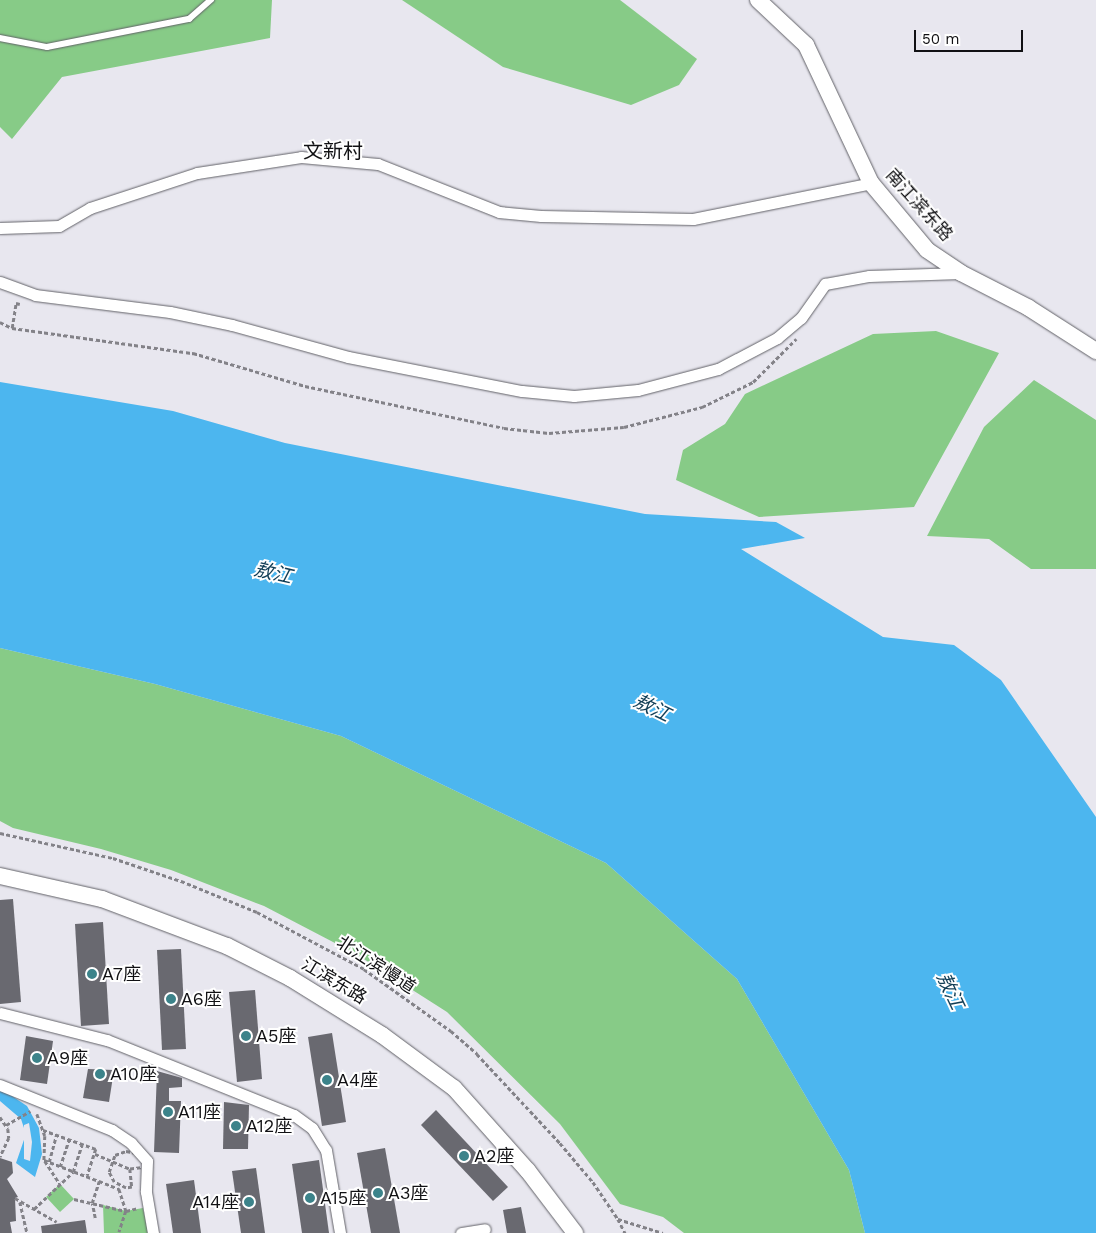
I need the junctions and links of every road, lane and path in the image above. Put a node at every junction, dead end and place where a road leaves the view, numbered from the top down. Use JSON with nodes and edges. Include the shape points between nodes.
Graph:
{"nodes":[{"id":1,"x":211,"y":0,"type":"edge"},
{"id":2,"x":758,"y":0,"type":"edge"},
{"id":3,"x":0,"y":38,"type":"edge"},
{"id":4,"x":871,"y":183,"type":"junction"},
{"id":5,"x":0,"y":228,"type":"edge"},
{"id":6,"x":961,"y":273,"type":"junction"},
{"id":7,"x":0,"y":282,"type":"edge"},
{"id":8,"x":35,"y":295,"type":"junction"},
{"id":9,"x":12,"y":328,"type":"dead end"},
{"id":10,"x":1096,"y":351,"type":"edge"},
{"id":11,"x":0,"y":833,"type":"edge"},
{"id":12,"x":0,"y":876,"type":"edge"},
{"id":13,"x":0,"y":1013,"type":"edge"},
{"id":14,"x":0,"y":1085,"type":"edge"},
{"id":15,"x":0,"y":1117,"type":"edge"},
{"id":16,"x":6,"y":1125,"type":"junction"},
{"id":17,"x":43,"y":1130,"type":"junction"},
{"id":18,"x":56,"y":1135,"type":"junction"},
{"id":19,"x":69,"y":1140,"type":"junction"},
{"id":20,"x":82,"y":1144,"type":"junction"},
{"id":21,"x":95,"y":1154,"type":"junction"},
{"id":22,"x":0,"y":1157,"type":"edge"},
{"id":23,"x":44,"y":1160,"type":"junction"},
{"id":24,"x":112,"y":1160,"type":"junction"},
{"id":25,"x":49,"y":1162,"type":"junction"},
{"id":26,"x":60,"y":1166,"type":"junction"},
{"id":27,"x":147,"y":1167,"type":"junction"},
{"id":28,"x":130,"y":1170,"type":"junction"},
{"id":29,"x":73,"y":1172,"type":"junction"},
{"id":30,"x":87,"y":1176,"type":"junction"},
{"id":31,"x":99,"y":1181,"type":"junction"},
{"id":32,"x":60,"y":1184,"type":"junction"},
{"id":33,"x":15,"y":1198,"type":"dead end"},
{"id":34,"x":74,"y":1199,"type":"dead end"},
{"id":35,"x":20,"y":1200,"type":"junction"},
{"id":36,"x":92,"y":1203,"type":"junction"},
{"id":37,"x":34,"y":1209,"type":"junction"},
{"id":38,"x":149,"y":1210,"type":"junction"},
{"id":39,"x":126,"y":1211,"type":"junction"},
{"id":40,"x":95,"y":1218,"type":"dead end"},
{"id":41,"x":618,"y":1219,"type":"junction"},
{"id":42,"x":57,"y":1222,"type":"dead end"},
{"id":43,"x":485,"y":1229,"type":"dead end"},
{"id":44,"x":27,"y":1233,"type":"edge"},
{"id":45,"x":119,"y":1233,"type":"edge"},
{"id":46,"x":153,"y":1233,"type":"edge"},
{"id":47,"x":340,"y":1233,"type":"edge"},
{"id":48,"x":461,"y":1233,"type":"edge"},
{"id":49,"x":575,"y":1233,"type":"edge"},
{"id":50,"x":625,"y":1233,"type":"edge"},
{"id":51,"x":663,"y":1233,"type":"edge"}],
"edges":[{"from":1,"to":3,"type":"lane","via":[[189,19],[47,47]]},
{"from":2,"to":4,"type":"main road","name":"南江滨东路","via":[[806,45]]},
{"from":4,"to":5,"type":"street","via":[[693,219],[541,216],[499,212],[378,164],[300,157],[196,173],[90,208],[59,226]]},
{"from":4,"to":6,"type":"main road","name":"南江滨东路","via":[[927,250]]},
{"from":6,"to":8,"type":"street","via":[[869,276],[825,284],[801,318],[777,338],[718,369],[638,390],[574,396],[522,391],[348,357],[232,324],[170,312]]},
{"from":6,"to":10,"type":"main road","name":"南江滨东路","via":[[1029,308]]},
{"from":7,"to":8,"type":"street"},
{"from":8,"to":9,"type":"path","via":[[33,306],[16,303]]},
{"from":11,"to":41,"type":"path","name":"北江滨慢道","via":[[113,858],[181,881],[258,912],[364,970],[451,1031],[477,1054],[560,1143],[593,1182]]},
{"from":12,"to":49,"type":"main road","name":"江滨东路","via":[[102,899],[227,946],[290,978],[382,1034],[454,1088],[528,1171]]},
{"from":13,"to":47,"type":"street","via":[[107,1040],[294,1115],[312,1128],[326,1150]]},
{"from":14,"to":27,"type":"street","via":[[112,1130],[131,1143],[147,1161]]},
{"from":15,"to":16,"type":"path"},
{"from":16,"to":17,"type":"path","via":[[32,1110]]},
{"from":16,"to":22,"type":"path","via":[[9,1138]]},
{"from":17,"to":18,"type":"path"},
{"from":17,"to":23,"type":"path"},
{"from":18,"to":19,"type":"path"},
{"from":18,"to":25,"type":"path"},
{"from":19,"to":20,"type":"path"},
{"from":19,"to":26,"type":"path"},
{"from":20,"to":21,"type":"path","via":[[96,1149]]},
{"from":20,"to":29,"type":"path"},
{"from":21,"to":24,"type":"path"},
{"from":21,"to":30,"type":"path"},
{"from":23,"to":25,"type":"path"},
{"from":23,"to":32,"type":"path"},
{"from":24,"to":27,"type":"path","via":[[120,1152],[132,1151],[142,1157]]},
{"from":24,"to":28,"type":"path"},
{"from":24,"to":28,"type":"path","via":[[111,1177],[120,1186],[132,1187]]},
{"from":25,"to":26,"type":"path"},
{"from":26,"to":29,"type":"path"},
{"from":27,"to":28,"type":"path"},
{"from":27,"to":38,"type":"street"},
{"from":29,"to":30,"type":"path"},
{"from":29,"to":32,"type":"path"},
{"from":30,"to":31,"type":"path"},
{"from":31,"to":36,"type":"path"},
{"from":31,"to":39,"type":"path","via":[[119,1189]]},
{"from":32,"to":37,"type":"path"},
{"from":33,"to":35,"type":"path"},
{"from":34,"to":36,"type":"path"},
{"from":35,"to":37,"type":"path"},
{"from":35,"to":44,"type":"path"},
{"from":36,"to":39,"type":"path"},
{"from":36,"to":40,"type":"path"},
{"from":37,"to":42,"type":"path"},
{"from":38,"to":39,"type":"path","via":[[139,1207]]},
{"from":38,"to":46,"type":"street"},
{"from":39,"to":45,"type":"path"},
{"from":41,"to":50,"type":"path","name":"北江滨慢道"},
{"from":41,"to":51,"type":"path"},
{"from":43,"to":48,"type":"street"}]}
